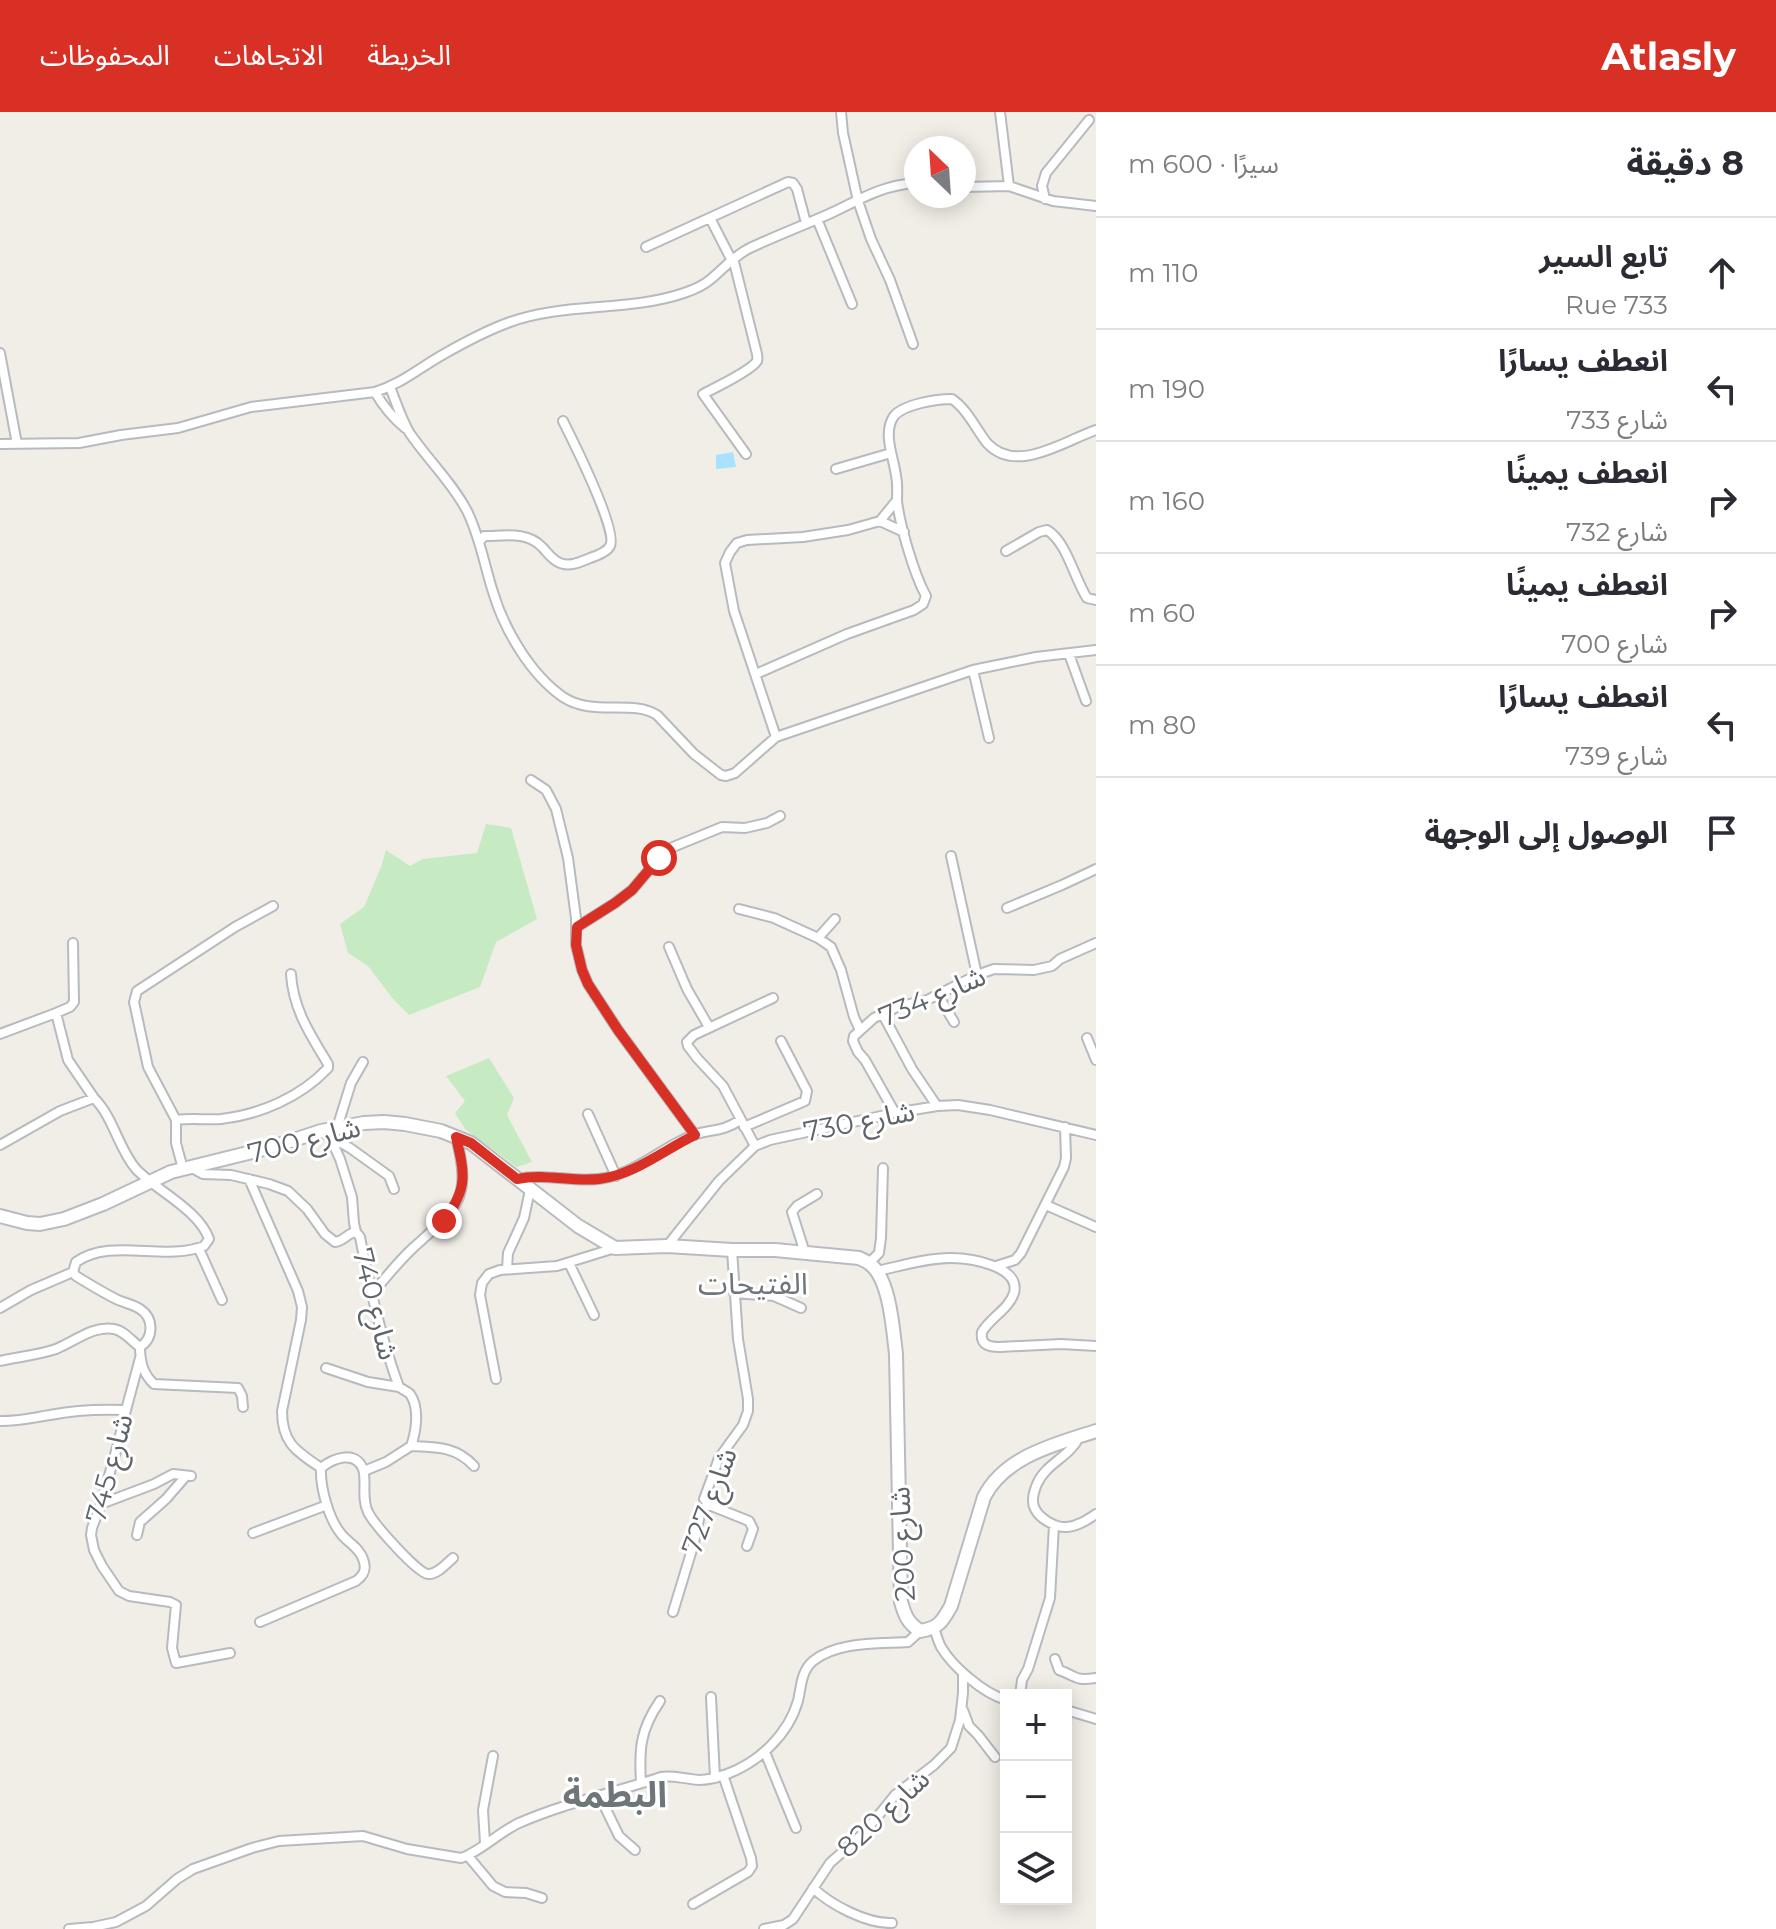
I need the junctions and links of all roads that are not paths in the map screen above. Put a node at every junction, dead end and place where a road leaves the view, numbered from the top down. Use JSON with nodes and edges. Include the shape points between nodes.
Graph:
{"nodes":[{"id":1,"x":841,"y":112,"type":"edge"},
{"id":2,"x":1000,"y":112,"type":"edge"},
{"id":3,"x":1089,"y":120,"type":"dead end"},
{"id":4,"x":904,"y":184,"type":"edge"},
{"id":5,"x":1009,"y":186,"type":"junction"},
{"id":6,"x":976,"y":187,"type":"edge"},
{"id":7,"x":1045,"y":199,"type":"junction"},
{"id":8,"x":858,"y":201,"type":"junction"},
{"id":9,"x":1096,"y":206,"type":"edge"},
{"id":10,"x":710,"y":218,"type":"junction"},
{"id":11,"x":817,"y":219,"type":"junction"},
{"id":12,"x":806,"y":223,"type":"junction"},
{"id":13,"x":646,"y":247,"type":"dead end"},
{"id":14,"x":732,"y":258,"type":"junction"},
{"id":15,"x":852,"y":304,"type":"dead end"},
{"id":16,"x":913,"y":344,"type":"dead end"},
{"id":17,"x":0,"y":353,"type":"edge"},
{"id":18,"x":390,"y":387,"type":"junction"},
{"id":19,"x":375,"y":392,"type":"junction"},
{"id":20,"x":563,"y":421,"type":"dead end"},
{"id":21,"x":1096,"y":430,"type":"edge"},
{"id":22,"x":409,"y":431,"type":"junction"},
{"id":23,"x":0,"y":444,"type":"edge"},
{"id":24,"x":17,"y":444,"type":"junction"},
{"id":25,"x":891,"y":453,"type":"junction"},
{"id":26,"x":746,"y":454,"type":"dead end"},
{"id":27,"x":836,"y":469,"type":"dead end"},
{"id":28,"x":897,"y":500,"type":"junction"},
{"id":29,"x":880,"y":521,"type":"junction"},
{"id":30,"x":904,"y":532,"type":"junction"},
{"id":31,"x":495,"y":537,"type":"junction"},
{"id":32,"x":480,"y":541,"type":"junction"},
{"id":33,"x":1006,"y":551,"type":"dead end"},
{"id":34,"x":483,"y":553,"type":"junction"},
{"id":35,"x":1096,"y":600,"type":"edge"},
{"id":36,"x":1096,"y":650,"type":"edge"},
{"id":37,"x":1069,"y":654,"type":"junction"},
{"id":38,"x":973,"y":670,"type":"junction"},
{"id":39,"x":756,"y":674,"type":"junction"},
{"id":40,"x":1086,"y":701,"type":"dead end"},
{"id":41,"x":776,"y":737,"type":"junction"},
{"id":42,"x":989,"y":738,"type":"dead end"},
{"id":43,"x":531,"y":780,"type":"dead end"},
{"id":44,"x":780,"y":816,"type":"dead end"},
{"id":45,"x":951,"y":856,"type":"dead end"},
{"id":46,"x":1096,"y":869,"type":"edge"},
{"id":47,"x":273,"y":906,"type":"dead end"},
{"id":48,"x":1007,"y":908,"type":"dead end"},
{"id":49,"x":739,"y":909,"type":"dead end"},
{"id":50,"x":835,"y":919,"type":"dead end"},
{"id":51,"x":577,"y":927,"type":"junction"},
{"id":52,"x":818,"y":938,"type":"junction"},
{"id":53,"x":73,"y":943,"type":"dead end"},
{"id":54,"x":1096,"y":943,"type":"edge"},
{"id":55,"x":669,"y":947,"type":"dead end"},
{"id":56,"x":291,"y":974,"type":"dead end"},
{"id":57,"x":977,"y":975,"type":"junction"},
{"id":58,"x":938,"y":995,"type":"junction"},
{"id":59,"x":773,"y":998,"type":"dead end"},
{"id":60,"x":56,"y":1013,"type":"junction"},
{"id":61,"x":882,"y":1013,"type":"junction"},
{"id":62,"x":954,"y":1022,"type":"dead end"},
{"id":63,"x":709,"y":1027,"type":"junction"},
{"id":64,"x":860,"y":1030,"type":"junction"},
{"id":65,"x":0,"y":1034,"type":"edge"},
{"id":66,"x":1087,"y":1038,"type":"dead end"},
{"id":67,"x":781,"y":1041,"type":"dead end"},
{"id":68,"x":1096,"y":1060,"type":"edge"},
{"id":69,"x":363,"y":1062,"type":"dead end"},
{"id":70,"x":94,"y":1098,"type":"junction"},
{"id":71,"x":937,"y":1106,"type":"junction"},
{"id":72,"x":895,"y":1113,"type":"junction"},
{"id":73,"x":588,"y":1114,"type":"dead end"},
{"id":74,"x":176,"y":1120,"type":"junction"},
{"id":75,"x":742,"y":1124,"type":"junction"},
{"id":76,"x":1065,"y":1127,"type":"junction"},
{"id":77,"x":329,"y":1132,"type":"junction"},
{"id":78,"x":695,"y":1135,"type":"junction"},
{"id":79,"x":1096,"y":1135,"type":"edge"},
{"id":80,"x":456,"y":1137,"type":"junction"},
{"id":81,"x":0,"y":1145,"type":"edge"},
{"id":82,"x":755,"y":1146,"type":"junction"},
{"id":83,"x":188,"y":1168,"type":"junction"},
{"id":84,"x":883,"y":1168,"type":"dead end"},
{"id":85,"x":616,"y":1176,"type":"junction"},
{"id":86,"x":249,"y":1179,"type":"junction"},
{"id":87,"x":517,"y":1179,"type":"junction"},
{"id":88,"x":152,"y":1181,"type":"junction"},
{"id":89,"x":394,"y":1189,"type":"dead end"},
{"id":90,"x":530,"y":1190,"type":"junction"},
{"id":91,"x":817,"y":1194,"type":"dead end"},
{"id":92,"x":1046,"y":1205,"type":"junction"},
{"id":93,"x":0,"y":1216,"type":"edge"},
{"id":94,"x":1096,"y":1227,"type":"edge"},
{"id":95,"x":356,"y":1232,"type":"junction"},
{"id":96,"x":667,"y":1246,"type":"junction"},
{"id":97,"x":615,"y":1248,"type":"junction"},
{"id":98,"x":199,"y":1249,"type":"junction"},
{"id":99,"x":732,"y":1250,"type":"junction"},
{"id":100,"x":805,"y":1253,"type":"junction"},
{"id":101,"x":569,"y":1263,"type":"junction"},
{"id":102,"x":873,"y":1267,"type":"junction"},
{"id":103,"x":995,"y":1267,"type":"junction"},
{"id":104,"x":507,"y":1269,"type":"junction"},
{"id":105,"x":73,"y":1272,"type":"junction"},
{"id":106,"x":734,"y":1293,"type":"junction"},
{"id":107,"x":372,"y":1294,"type":"junction"},
{"id":108,"x":222,"y":1300,"type":"dead end"},
{"id":109,"x":0,"y":1308,"type":"edge"},
{"id":110,"x":801,"y":1308,"type":"dead end"},
{"id":111,"x":594,"y":1315,"type":"dead end"},
{"id":112,"x":1096,"y":1346,"type":"edge"},
{"id":113,"x":140,"y":1347,"type":"junction"},
{"id":114,"x":140,"y":1358,"type":"junction"},
{"id":115,"x":0,"y":1361,"type":"edge"},
{"id":116,"x":326,"y":1368,"type":"dead end"},
{"id":117,"x":496,"y":1379,"type":"dead end"},
{"id":118,"x":399,"y":1387,"type":"junction"},
{"id":119,"x":243,"y":1407,"type":"dead end"},
{"id":120,"x":126,"y":1410,"type":"junction"},
{"id":121,"x":0,"y":1421,"type":"edge"},
{"id":122,"x":1096,"y":1431,"type":"edge"},
{"id":123,"x":1079,"y":1437,"type":"junction"},
{"id":124,"x":411,"y":1446,"type":"junction"},
{"id":125,"x":474,"y":1466,"type":"dead end"},
{"id":126,"x":321,"y":1468,"type":"junction"},
{"id":127,"x":364,"y":1471,"type":"junction"},
{"id":128,"x":101,"y":1504,"type":"junction"},
{"id":129,"x":327,"y":1505,"type":"junction"},
{"id":130,"x":709,"y":1505,"type":"junction"},
{"id":131,"x":1096,"y":1514,"type":"edge"},
{"id":132,"x":1054,"y":1525,"type":"junction"},
{"id":133,"x":253,"y":1533,"type":"dead end"},
{"id":134,"x":137,"y":1535,"type":"dead end"},
{"id":135,"x":747,"y":1546,"type":"dead end"},
{"id":136,"x":453,"y":1558,"type":"dead end"},
{"id":137,"x":673,"y":1612,"type":"dead end"},
{"id":138,"x":260,"y":1622,"type":"dead end"},
{"id":139,"x":927,"y":1630,"type":"junction"},
{"id":140,"x":230,"y":1653,"type":"dead end"},
{"id":141,"x":1055,"y":1659,"type":"dead end"},
{"id":142,"x":963,"y":1673,"type":"junction"},
{"id":143,"x":1096,"y":1678,"type":"edge"},
{"id":144,"x":1021,"y":1689,"type":"edge"},
{"id":145,"x":711,"y":1697,"type":"dead end"},
{"id":146,"x":1000,"y":1697,"type":"edge"},
{"id":147,"x":660,"y":1701,"type":"dead end"},
{"id":148,"x":963,"y":1701,"type":"junction"},
{"id":149,"x":1072,"y":1712,"type":"edge"},
{"id":150,"x":1096,"y":1719,"type":"edge"},
{"id":151,"x":765,"y":1752,"type":"junction"},
{"id":152,"x":493,"y":1756,"type":"dead end"},
{"id":153,"x":995,"y":1757,"type":"dead end"},
{"id":154,"x":719,"y":1776,"type":"junction"},
{"id":155,"x":641,"y":1783,"type":"junction"},
{"id":156,"x":599,"y":1795,"type":"junction"},
{"id":157,"x":796,"y":1828,"type":"dead end"},
{"id":158,"x":485,"y":1843,"type":"junction"},
{"id":159,"x":635,"y":1850,"type":"dead end"},
{"id":160,"x":468,"y":1856,"type":"junction"},
{"id":161,"x":813,"y":1888,"type":"junction"},
{"id":162,"x":542,"y":1898,"type":"dead end"},
{"id":163,"x":693,"y":1904,"type":"dead end"},
{"id":164,"x":892,"y":1923,"type":"dead end"},
{"id":165,"x":782,"y":1927,"type":"edge"},
{"id":166,"x":69,"y":1929,"type":"edge"},
{"id":167,"x":764,"y":1929,"type":"edge"}],
"edges":[{"from":1,"to":8,"type":"street"},
{"from":2,"to":5,"type":"street"},
{"from":3,"to":7,"type":"street","via":[[1046,173]]},
{"from":4,"to":8,"type":"street"},
{"from":5,"to":6,"type":"street"},
{"from":5,"to":7,"type":"street"},
{"from":7,"to":9,"type":"street"},
{"from":8,"to":11,"type":"street"},
{"from":8,"to":16,"type":"street"},
{"from":10,"to":12,"type":"street","via":[[791,182]]},
{"from":10,"to":13,"type":"street"},
{"from":10,"to":14,"type":"street"},
{"from":11,"to":12,"type":"street"},
{"from":11,"to":15,"type":"street"},
{"from":12,"to":14,"type":"street"},
{"from":14,"to":18,"type":"street","via":[[709,281],[681,294],[507,323]]},
{"from":14,"to":26,"type":"street","via":[[757,360],[703,394]]},
{"from":17,"to":24,"type":"street"},
{"from":18,"to":19,"type":"street"},
{"from":18,"to":22,"type":"street"},
{"from":19,"to":22,"type":"street"},
{"from":19,"to":24,"type":"street","via":[[251,407],[178,428],[79,443]]},
{"from":20,"to":31,"type":"street","via":[[608,522],[610,547],[563,564],[530,538]]},
{"from":21,"to":25,"type":"street","via":[[1034,454],[1011,457],[990,446],[957,403],[940,399],[896,413],[889,434]]},
{"from":22,"to":32,"type":"street","via":[[466,509]]},
{"from":23,"to":24,"type":"street"},
{"from":25,"to":27,"type":"street"},
{"from":25,"to":28,"type":"street"},
{"from":28,"to":29,"type":"street"},
{"from":28,"to":30,"type":"street"},
{"from":29,"to":30,"type":"street"},
{"from":29,"to":39,"type":"street","via":[[827,534],[737,543],[725,563],[734,611]]},
{"from":30,"to":39,"type":"street","via":[[926,596],[923,604]]},
{"from":31,"to":32,"type":"street"},
{"from":31,"to":34,"type":"street"},
{"from":32,"to":34,"type":"street"},
{"from":33,"to":35,"type":"street","via":[[1047,530],[1059,540],[1084,594]]},
{"from":34,"to":41,"type":"street","via":[[510,635],[542,678],[566,699],[599,708],[651,711],[694,754],[726,776]]},
{"from":36,"to":37,"type":"street"},
{"from":37,"to":38,"type":"street"},
{"from":37,"to":40,"type":"street"},
{"from":38,"to":41,"type":"street"},
{"from":38,"to":42,"type":"street"},
{"from":39,"to":41,"type":"street"},
{"from":43,"to":51,"type":"street","via":[[546,790],[556,809]]},
{"from":44,"to":51,"type":"street","via":[[745,828],[722,827],[668,850],[632,890]]},
{"from":45,"to":57,"type":"street"},
{"from":46,"to":48,"type":"street"},
{"from":47,"to":74,"type":"street","via":[[136,994],[148,1067]]},
{"from":49,"to":52,"type":"street"},
{"from":50,"to":52,"type":"street"},
{"from":51,"to":78,"type":"street","via":[[576,945],[588,984]]},
{"from":52,"to":64,"type":"street","via":[[835,955]]},
{"from":53,"to":60,"type":"street","via":[[74,1002]]},
{"from":54,"to":57,"type":"street","name":"شارع 734","via":[[1052,966]]},
{"from":55,"to":63,"type":"street"},
{"from":56,"to":74,"type":"street","via":[[299,1013],[328,1068],[301,1090],[255,1112]]},
{"from":57,"to":58,"type":"street","name":"شارع 734"},
{"from":58,"to":61,"type":"street","name":"شارع 734"},
{"from":58,"to":62,"type":"street"},
{"from":59,"to":63,"type":"street"},
{"from":60,"to":65,"type":"street"},
{"from":60,"to":70,"type":"street","via":[[68,1060]]},
{"from":61,"to":64,"type":"street","name":"شارع 734"},
{"from":61,"to":71,"type":"street"},
{"from":63,"to":75,"type":"street","via":[[688,1038],[688,1046],[718,1080]]},
{"from":64,"to":72,"type":"street","name":"شارع 734","via":[[854,1045]]},
{"from":66,"to":68,"type":"street"},
{"from":67,"to":75,"type":"street","via":[[807,1091],[805,1101]]},
{"from":69,"to":77,"type":"street"},
{"from":70,"to":81,"type":"street"},
{"from":70,"to":88,"type":"street","via":[[136,1169]]},
{"from":71,"to":72,"type":"street","name":"شارع 730"},
{"from":71,"to":76,"type":"street","name":"شارع 730","via":[[990,1110]]},
{"from":72,"to":82,"type":"street","name":"شارع 730"},
{"from":73,"to":85,"type":"street"},
{"from":74,"to":83,"type":"street","via":[[176,1143]]},
{"from":75,"to":78,"type":"street"},
{"from":75,"to":82,"type":"street"},
{"from":76,"to":79,"type":"street","name":"شارع 730"},
{"from":76,"to":92,"type":"street","via":[[1064,1167]]},
{"from":77,"to":80,"type":"main road","name":"شارع 700","via":[[364,1123],[405,1124]]},
{"from":77,"to":83,"type":"main road","name":"شارع 700"},
{"from":77,"to":89,"type":"street","via":[[389,1176]]},
{"from":77,"to":95,"type":"street","via":[[352,1197]]},
{"from":78,"to":85,"type":"street"},
{"from":80,"to":87,"type":"main road","name":"شارع 700"},
{"from":80,"to":107,"type":"street","via":[[463,1178],[458,1200]]},
{"from":82,"to":96,"type":"street","name":"شارع 730"},
{"from":83,"to":86,"type":"street","name":"شارع 740"},
{"from":83,"to":88,"type":"main road","name":"شارع 700"},
{"from":84,"to":102,"type":"street","via":[[881,1238]]},
{"from":85,"to":87,"type":"street"},
{"from":86,"to":95,"type":"street","name":"شارع 740","via":[[288,1191],[331,1240]]},
{"from":86,"to":126,"type":"street","via":[[302,1307],[282,1424],[291,1445]]},
{"from":87,"to":90,"type":"main road","name":"شارع 700"},
{"from":88,"to":93,"type":"main road","name":"شارع 700","via":[[64,1219],[40,1224]]},
{"from":88,"to":98,"type":"street","via":[[200,1222],[208,1235],[207,1244]]},
{"from":90,"to":97,"type":"main road","name":"شارع 700"},
{"from":90,"to":104,"type":"street"},
{"from":91,"to":100,"type":"street","via":[[792,1212]]},
{"from":92,"to":94,"type":"street"},
{"from":92,"to":103,"type":"street","via":[[1021,1253]]},
{"from":95,"to":107,"type":"street","name":"شارع 740"},
{"from":96,"to":97,"type":"main road"},
{"from":96,"to":99,"type":"main road"},
{"from":97,"to":101,"type":"street"},
{"from":98,"to":105,"type":"street","via":[[89,1254],[76,1262]]},
{"from":98,"to":108,"type":"street"},
{"from":99,"to":100,"type":"main road"},
{"from":99,"to":106,"type":"street","name":"شارع 727"},
{"from":100,"to":102,"type":"main road","via":[[859,1258]]},
{"from":101,"to":104,"type":"street"},
{"from":101,"to":111,"type":"street"},
{"from":102,"to":103,"type":"street","via":[[952,1258]]},
{"from":102,"to":139,"type":"main road","name":"شارع 200","via":[[886,1293],[896,1354],[901,1602],[911,1625]]},
{"from":103,"to":112,"type":"street","via":[[1009,1274],[1014,1294],[982,1332],[985,1345]]},
{"from":104,"to":117,"type":"street","via":[[489,1274],[480,1295]]},
{"from":105,"to":109,"type":"street"},
{"from":105,"to":113,"type":"street","name":"شارع 745","via":[[144,1312],[151,1331]]},
{"from":106,"to":110,"type":"street","via":[[774,1296]]},
{"from":106,"to":130,"type":"street","name":"شارع 727","via":[[748,1411],[717,1464],[704,1499]]},
{"from":107,"to":118,"type":"street","name":"شارع 740"},
{"from":113,"to":114,"type":"street","name":"شارع 745"},
{"from":113,"to":115,"type":"street","via":[[112,1328],[56,1349]]},
{"from":114,"to":119,"type":"street","via":[[154,1384],[238,1388]]},
{"from":114,"to":120,"type":"street","name":"شارع 745"},
{"from":116,"to":118,"type":"street"},
{"from":118,"to":124,"type":"street","name":"شارع 740","via":[[409,1393],[415,1407]]},
{"from":120,"to":121,"type":"street"},
{"from":120,"to":128,"type":"street","name":"شارع 745"},
{"from":122,"to":123,"type":"main road","name":"شارع 200"},
{"from":123,"to":132,"type":"street","via":[[1036,1485],[1036,1511]]},
{"from":123,"to":139,"type":"main road","name":"شارع 200","via":[[1035,1452],[989,1486],[951,1606],[943,1620]]},
{"from":124,"to":125,"type":"street","via":[[449,1449]]},
{"from":124,"to":127,"type":"street"},
{"from":126,"to":127,"type":"street","via":[[344,1457],[355,1459]]},
{"from":126,"to":129,"type":"street"},
{"from":127,"to":136,"type":"street","via":[[369,1515],[408,1561],[427,1574]]},
{"from":128,"to":134,"type":"street","via":[[173,1474],[188,1476],[140,1522]]},
{"from":128,"to":140,"type":"street","name":"شارع 745","via":[[92,1528],[98,1559],[124,1594],[176,1605],[176,1663]]},
{"from":129,"to":133,"type":"street"},
{"from":129,"to":138,"type":"street","via":[[339,1533],[364,1559],[363,1576]]},
{"from":130,"to":135,"type":"street","via":[[749,1521],[753,1529]]},
{"from":130,"to":137,"type":"street","name":"شارع 727","via":[[701,1510]]},
{"from":131,"to":132,"type":"street","via":[[1069,1527]]},
{"from":132,"to":144,"type":"street","via":[[1050,1598]]},
{"from":139,"to":142,"type":"street"},
{"from":139,"to":151,"type":"street","via":[[908,1642],[855,1645],[813,1661],[804,1673],[793,1714]]},
{"from":141,"to":143,"type":"street","via":[[1059,1670],[1076,1679]]},
{"from":142,"to":146,"type":"street"},
{"from":142,"to":148,"type":"street","name":"شارع 820"},
{"from":145,"to":154,"type":"street"},
{"from":147,"to":155,"type":"street","via":[[640,1749]]},
{"from":148,"to":153,"type":"street","via":[[969,1726]]},
{"from":148,"to":161,"type":"street","name":"شارع 820","via":[[955,1740],[944,1756],[895,1795]]},
{"from":149,"to":150,"type":"street"},
{"from":151,"to":154,"type":"street"},
{"from":151,"to":157,"type":"street"},
{"from":152,"to":158,"type":"street","via":[[483,1810]]},
{"from":154,"to":155,"type":"street","via":[[692,1780],[670,1775]]},
{"from":154,"to":163,"type":"street","via":[[752,1866]]},
{"from":155,"to":156,"type":"street"},
{"from":156,"to":158,"type":"street","via":[[521,1822]]},
{"from":156,"to":159,"type":"street","via":[[619,1836]]},
{"from":158,"to":160,"type":"street"},
{"from":160,"to":162,"type":"street","via":[[493,1886]]},
{"from":160,"to":166,"type":"street","via":[[407,1849],[363,1836],[279,1841],[193,1869],[116,1922]]},
{"from":161,"to":164,"type":"street","via":[[826,1901]]},
{"from":161,"to":165,"type":"street","name":"شارع 820"},
{"from":165,"to":167,"type":"street","name":"شارع 820"}]}
